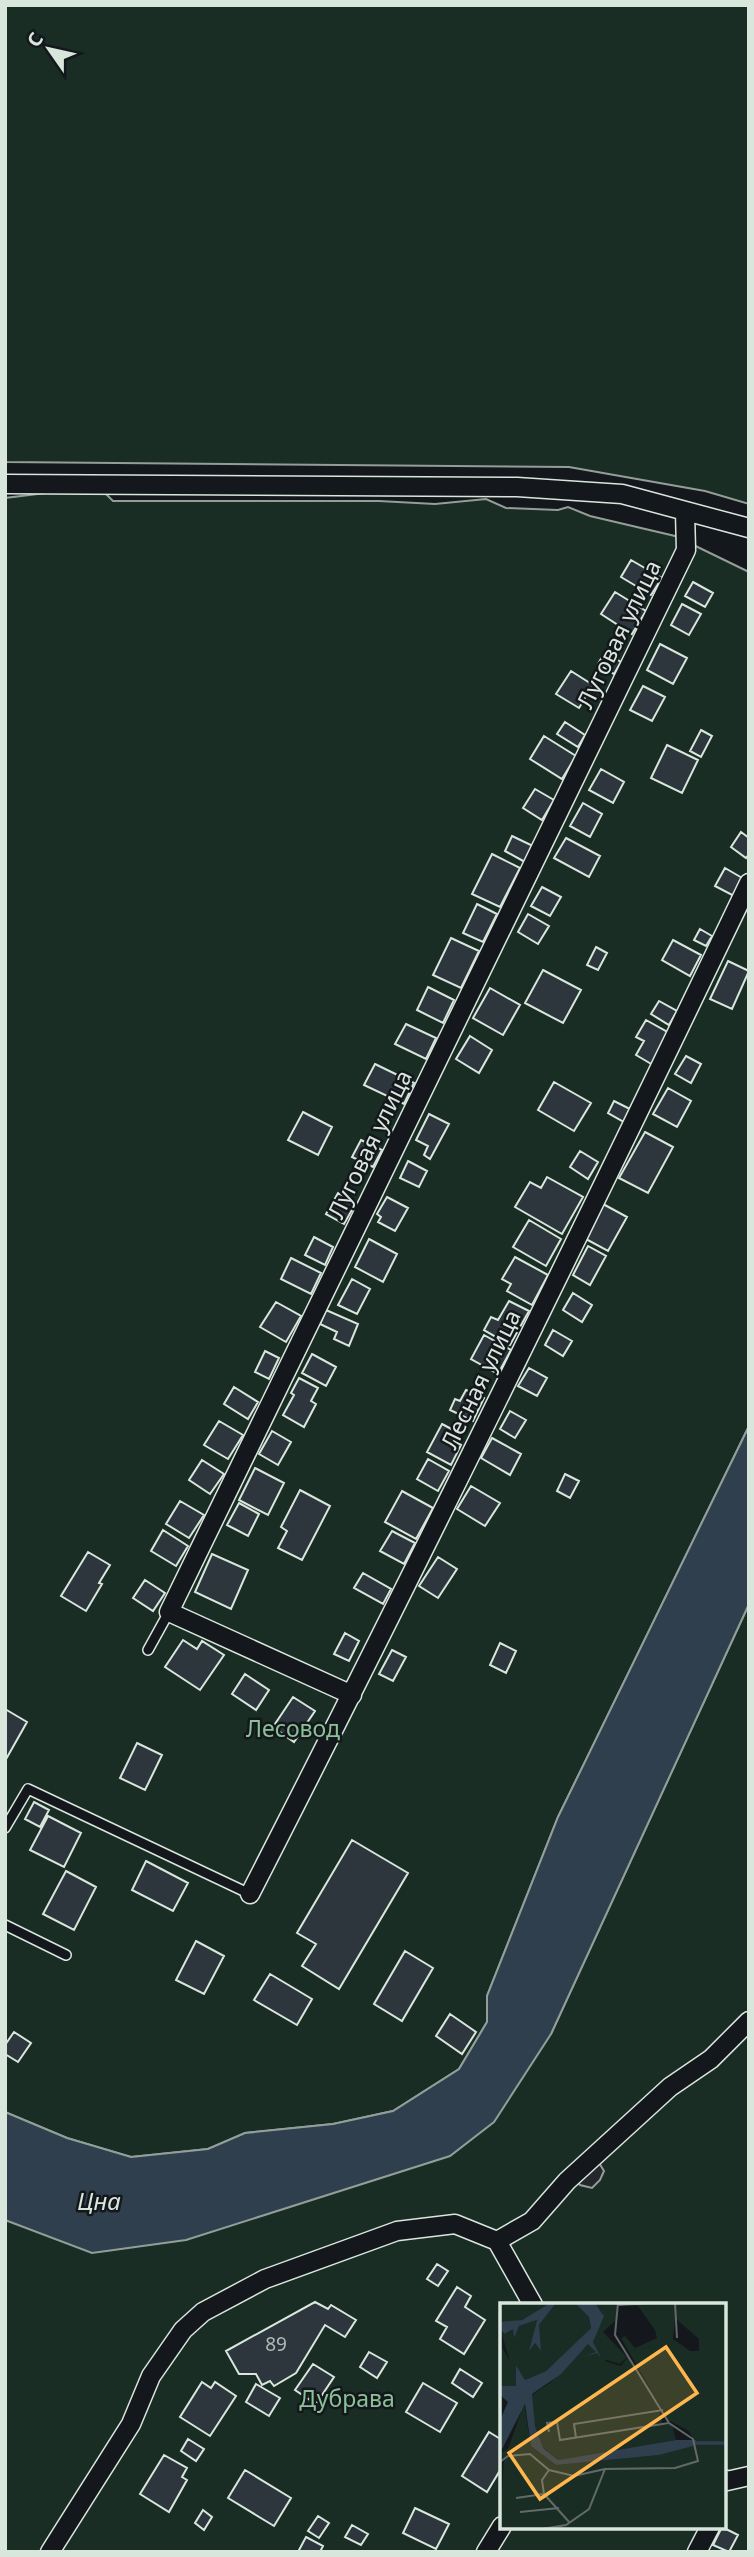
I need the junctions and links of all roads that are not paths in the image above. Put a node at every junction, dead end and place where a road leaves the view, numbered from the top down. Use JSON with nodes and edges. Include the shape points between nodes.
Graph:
{"nodes":[{"id":1,"x":5,"y":484,"type":"edge"},
{"id":2,"x":685,"y":512,"type":"junction"},
{"id":3,"x":749,"y":528,"type":"edge"},
{"id":4,"x":749,"y":883,"type":"edge"},
{"id":5,"x":169,"y":1612,"type":"junction"},
{"id":6,"x":148,"y":1650,"type":"dead end"},
{"id":7,"x":352,"y":1695,"type":"junction"},
{"id":8,"x":5,"y":1828,"type":"edge"},
{"id":9,"x":250,"y":1894,"type":"joint"},
{"id":10,"x":5,"y":1925,"type":"edge"},
{"id":11,"x":66,"y":1955,"type":"dead end"},
{"id":12,"x":749,"y":2021,"type":"edge"},
{"id":13,"x":497,"y":2241,"type":"junction"},
{"id":14,"x":532,"y":2303,"type":"edge"},
{"id":15,"x":500,"y":2529,"type":"edge"},
{"id":16,"x":709,"y":2529,"type":"edge"},
{"id":17,"x":50,"y":2552,"type":"edge"},
{"id":18,"x":486,"y":2552,"type":"edge"},
{"id":19,"x":697,"y":2552,"type":"edge"}],
"edges":[{"from":1,"to":2,"type":"street","via":[[517,486],[622,494]]},
{"from":2,"to":3,"type":"street"},
{"from":2,"to":5,"type":"street","name":"Луговая улица","via":[[686,550]]},
{"from":4,"to":7,"type":"street","name":"Лесная улица"},
{"from":5,"to":6,"type":"lane"},
{"from":5,"to":7,"type":"street"},
{"from":7,"to":9,"type":"street","name":"Лесная улица"},
{"from":8,"to":9,"type":"lane","via":[[28,1789]]},
{"from":10,"to":11,"type":"lane"},
{"from":12,"to":13,"type":"street","via":[[567,2181],[531,2221]]},
{"from":13,"to":14,"type":"street"},
{"from":13,"to":17,"type":"street","via":[[455,2224],[397,2231],[265,2279],[203,2312],[183,2330],[151,2376],[131,2424]]},
{"from":15,"to":18,"type":"street"},
{"from":16,"to":19,"type":"street"}]}
